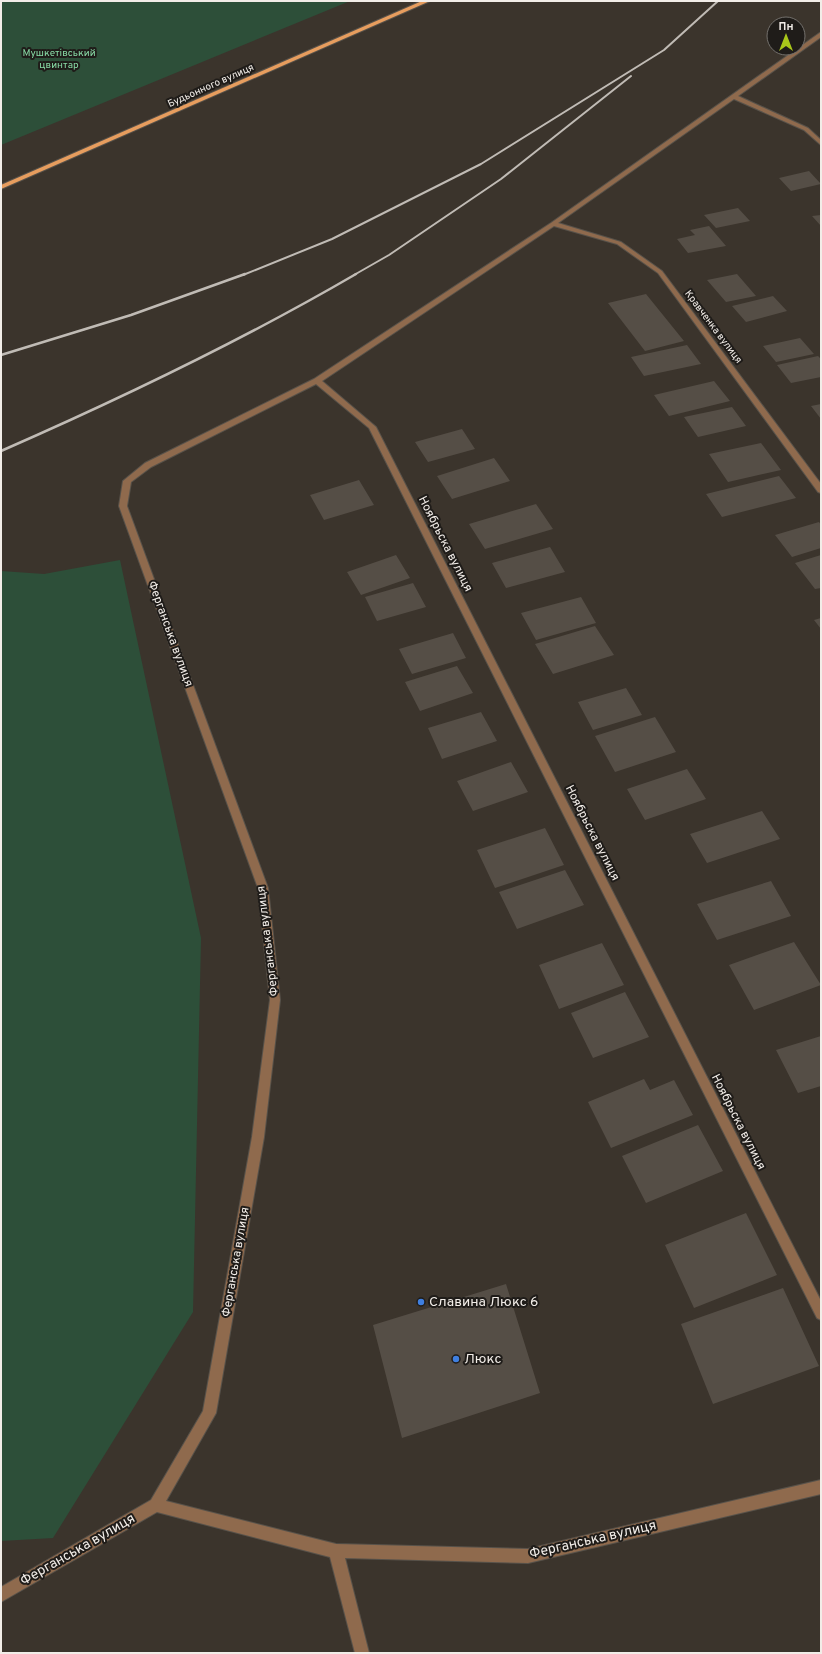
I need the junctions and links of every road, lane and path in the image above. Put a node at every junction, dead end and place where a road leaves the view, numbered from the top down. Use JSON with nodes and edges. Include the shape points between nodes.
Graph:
{"nodes":[{"id":1,"x":427,"y":1,"type":"edge"},
{"id":2,"x":821,"y":34,"type":"edge"},
{"id":3,"x":732,"y":96,"type":"junction"},
{"id":4,"x":821,"y":143,"type":"edge"},
{"id":5,"x":1,"y":187,"type":"edge"},
{"id":6,"x":553,"y":224,"type":"junction"},
{"id":7,"x":317,"y":381,"type":"junction"},
{"id":8,"x":821,"y":490,"type":"edge"},
{"id":9,"x":821,"y":1314,"type":"edge"},
{"id":10,"x":821,"y":1487,"type":"edge"},
{"id":11,"x":156,"y":1505,"type":"junction"},
{"id":12,"x":336,"y":1551,"type":"junction"},
{"id":13,"x":1,"y":1595,"type":"edge"},
{"id":14,"x":362,"y":1653,"type":"edge"}],
"edges":[{"from":1,"to":5,"type":"main road","name":"Будьонного вулиця"},
{"from":2,"to":3,"type":"street","name":"Ферганська вулиця"},
{"from":3,"to":4,"type":"street","via":[[806,129]]},
{"from":3,"to":6,"type":"street","name":"Ферганська вулиця"},
{"from":6,"to":7,"type":"street","name":"Ферганська вулиця"},
{"from":6,"to":8,"type":"street","name":"Кравченка вулиця","via":[[619,243],[660,272]]},
{"from":7,"to":9,"type":"street","name":"Ноябрьска вулиця","via":[[372,427]]},
{"from":7,"to":11,"type":"street","name":"Ферганська вулиця","via":[[148,465],[127,481],[123,506],[263,888],[275,1000],[258,1137],[209,1413]]},
{"from":10,"to":12,"type":"street","name":"Ферганська вулиця","via":[[528,1556]]},
{"from":11,"to":12,"type":"street","name":"Ферганська вулиця"},
{"from":11,"to":13,"type":"street","name":"Ферганська вулиця"},
{"from":12,"to":14,"type":"street"}]}
